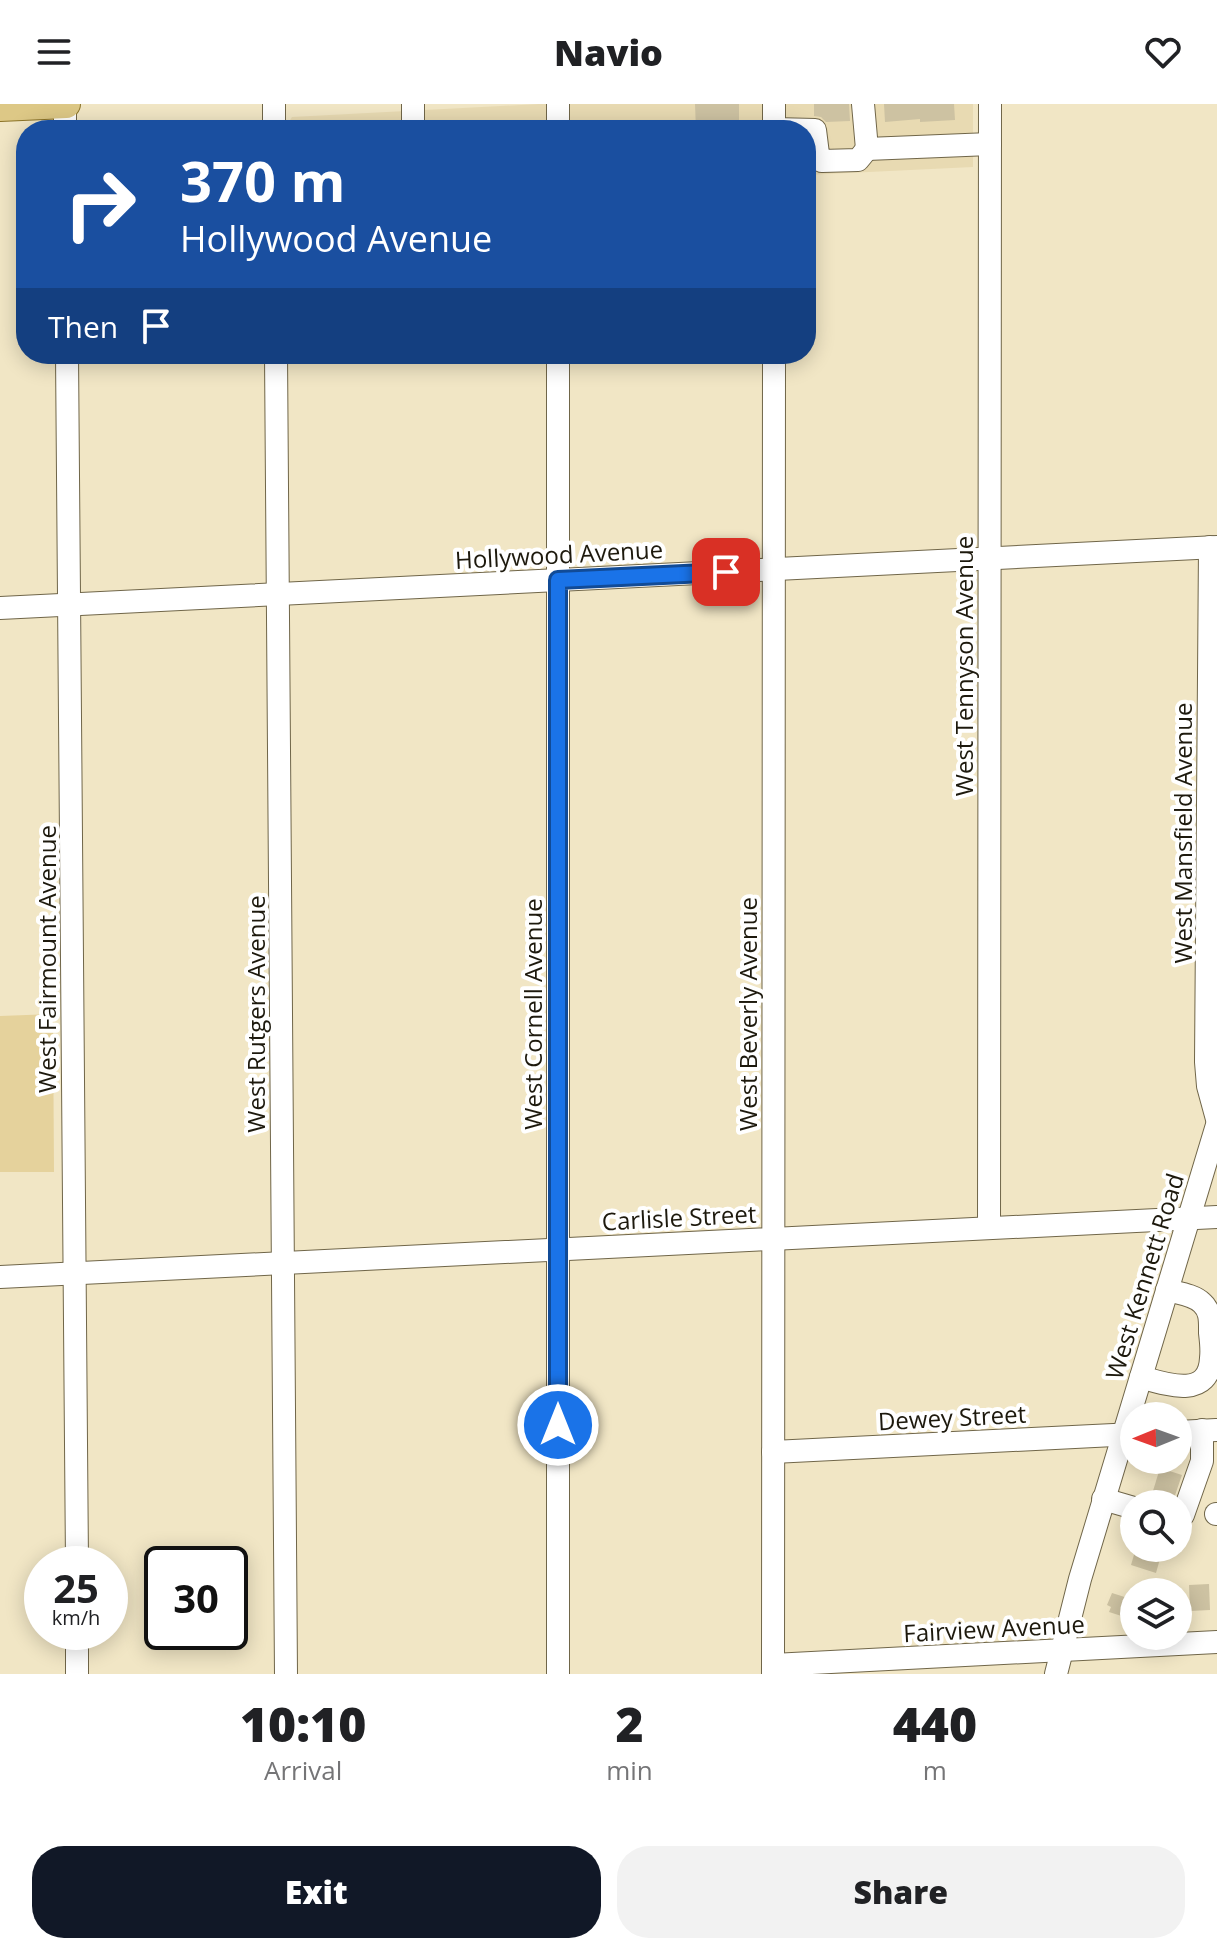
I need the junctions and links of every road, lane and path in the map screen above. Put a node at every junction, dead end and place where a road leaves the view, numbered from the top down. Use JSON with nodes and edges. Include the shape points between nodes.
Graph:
{"nodes":[{"id":1,"x":65,"y":104,"type":"edge"},
{"id":2,"x":863,"y":104,"type":"edge"},
{"id":3,"x":990,"y":104,"type":"edge"},
{"id":4,"x":2,"y":106,"type":"edge"},
{"id":5,"x":816,"y":138,"type":"edge"},
{"id":6,"x":990,"y":144,"type":"junction"},
{"id":7,"x":867,"y":149,"type":"junction"},
{"id":8,"x":67,"y":364,"type":"edge"},
{"id":9,"x":276,"y":364,"type":"edge"},
{"id":10,"x":558,"y":364,"type":"edge"},
{"id":11,"x":774,"y":364,"type":"edge"},
{"id":12,"x":1213,"y":547,"type":"edge"},
{"id":13,"x":989,"y":558,"type":"junction"},
{"id":14,"x":774,"y":569,"type":"junction"},
{"id":15,"x":558,"y":580,"type":"junction"},
{"id":16,"x":278,"y":594,"type":"junction"},
{"id":17,"x":69,"y":605,"type":"junction"},
{"id":18,"x":0,"y":608,"type":"edge"},
{"id":19,"x":1217,"y":1119,"type":"edge"},
{"id":20,"x":1217,"y":1125,"type":"edge"},
{"id":21,"x":1217,"y":1217,"type":"edge"},
{"id":22,"x":1189,"y":1218,"type":"junction"},
{"id":23,"x":989,"y":1228,"type":"junction"},
{"id":24,"x":773,"y":1239,"type":"junction"},
{"id":25,"x":558,"y":1249,"type":"junction"},
{"id":26,"x":282,"y":1263,"type":"junction"},
{"id":27,"x":74,"y":1274,"type":"junction"},
{"id":28,"x":0,"y":1277,"type":"edge"},
{"id":29,"x":1167,"y":1290,"type":"junction"},
{"id":30,"x":1141,"y":1377,"type":"junction"},
{"id":31,"x":1135,"y":1402,"type":"edge"},
{"id":32,"x":1209,"y":1430,"type":"edge"},
{"id":33,"x":1120,"y":1434,"type":"edge"},
{"id":34,"x":773,"y":1452,"type":"junction"},
{"id":35,"x":1120,"y":1455,"type":"edge"},
{"id":36,"x":1192,"y":1490,"type":"edge"},
{"id":37,"x":1103,"y":1499,"type":"junction"},
{"id":38,"x":1120,"y":1504,"type":"edge"},
{"id":39,"x":77,"y":1546,"type":"edge"},
{"id":40,"x":1217,"y":1642,"type":"edge"},
{"id":41,"x":77,"y":1650,"type":"edge"},
{"id":42,"x":1061,"y":1651,"type":"junction"},
{"id":43,"x":773,"y":1670,"type":"edge"},
{"id":44,"x":77,"y":1674,"type":"edge"},
{"id":45,"x":286,"y":1674,"type":"edge"},
{"id":46,"x":558,"y":1674,"type":"edge"},
{"id":47,"x":1056,"y":1674,"type":"edge"}],
"edges":[{"from":1,"to":4,"type":"main road"},
{"from":2,"to":7,"type":"street"},
{"from":3,"to":6,"type":"street","name":"West Tennyson Avenue"},
{"from":5,"to":7,"type":"street","via":[[822,161],[858,160]]},
{"from":6,"to":7,"type":"street"},
{"from":6,"to":13,"type":"street","name":"West Tennyson Avenue"},
{"from":8,"to":17,"type":"street","name":"West Fairmount Avenue"},
{"from":9,"to":16,"type":"street","name":"West Rutgers Avenue"},
{"from":10,"to":15,"type":"street","name":"West Cornell Avenue"},
{"from":11,"to":14,"type":"street","name":"West Beverly Avenue"},
{"from":12,"to":13,"type":"street","name":"Hollywood Avenue"},
{"from":12,"to":19,"type":"street","name":"West Mansfield Avenue","via":[[1206,1062]]},
{"from":13,"to":14,"type":"street","name":"Hollywood Avenue"},
{"from":13,"to":23,"type":"street","name":"West Tennyson Avenue"},
{"from":14,"to":15,"type":"street","name":"Hollywood Avenue"},
{"from":14,"to":24,"type":"street","name":"West Beverly Avenue"},
{"from":15,"to":16,"type":"street","name":"Hollywood Avenue"},
{"from":15,"to":25,"type":"street","name":"West Cornell Avenue"},
{"from":16,"to":17,"type":"street","name":"Hollywood Avenue"},
{"from":16,"to":26,"type":"street","name":"West Rutgers Avenue"},
{"from":17,"to":18,"type":"street","name":"Hollywood Avenue"},
{"from":17,"to":27,"type":"street","name":"West Fairmount Avenue"},
{"from":20,"to":22,"type":"street","name":"West Kennett Road"},
{"from":21,"to":22,"type":"street","name":"Carlisle Street"},
{"from":22,"to":23,"type":"street","name":"Carlisle Street"},
{"from":22,"to":29,"type":"street","name":"West Kennett Road"},
{"from":23,"to":24,"type":"street","name":"Carlisle Street"},
{"from":24,"to":25,"type":"street","name":"Carlisle Street"},
{"from":24,"to":34,"type":"street","name":"West Beverly Avenue"},
{"from":25,"to":26,"type":"street","name":"Carlisle Street"},
{"from":25,"to":46,"type":"street","name":"West Cornell Avenue"},
{"from":26,"to":27,"type":"street","name":"Carlisle Street"},
{"from":26,"to":45,"type":"street","name":"West Rutgers Avenue"},
{"from":27,"to":28,"type":"street","name":"Carlisle Street"},
{"from":27,"to":39,"type":"street","name":"West Fairmount Avenue"},
{"from":29,"to":30,"type":"street","name":"West Kennett Road"},
{"from":29,"to":30,"type":"street","via":[[1199,1301],[1208,1311],[1210,1366],[1204,1377],[1185,1387]]},
{"from":30,"to":31,"type":"street","name":"West Kennett Road"},
{"from":32,"to":36,"type":"street"},
{"from":33,"to":34,"type":"street","name":"Dewey Street"},
{"from":34,"to":43,"type":"street","name":"West Beverly Avenue"},
{"from":35,"to":37,"type":"street","name":"West Kennett Road"},
{"from":37,"to":38,"type":"street"},
{"from":37,"to":42,"type":"street","name":"West Kennett Road"},
{"from":40,"to":42,"type":"street","name":"Fairview Avenue"},
{"from":41,"to":44,"type":"street"},
{"from":42,"to":43,"type":"street","name":"Fairview Avenue"},
{"from":42,"to":47,"type":"street","name":"West Kennett Road"}]}
